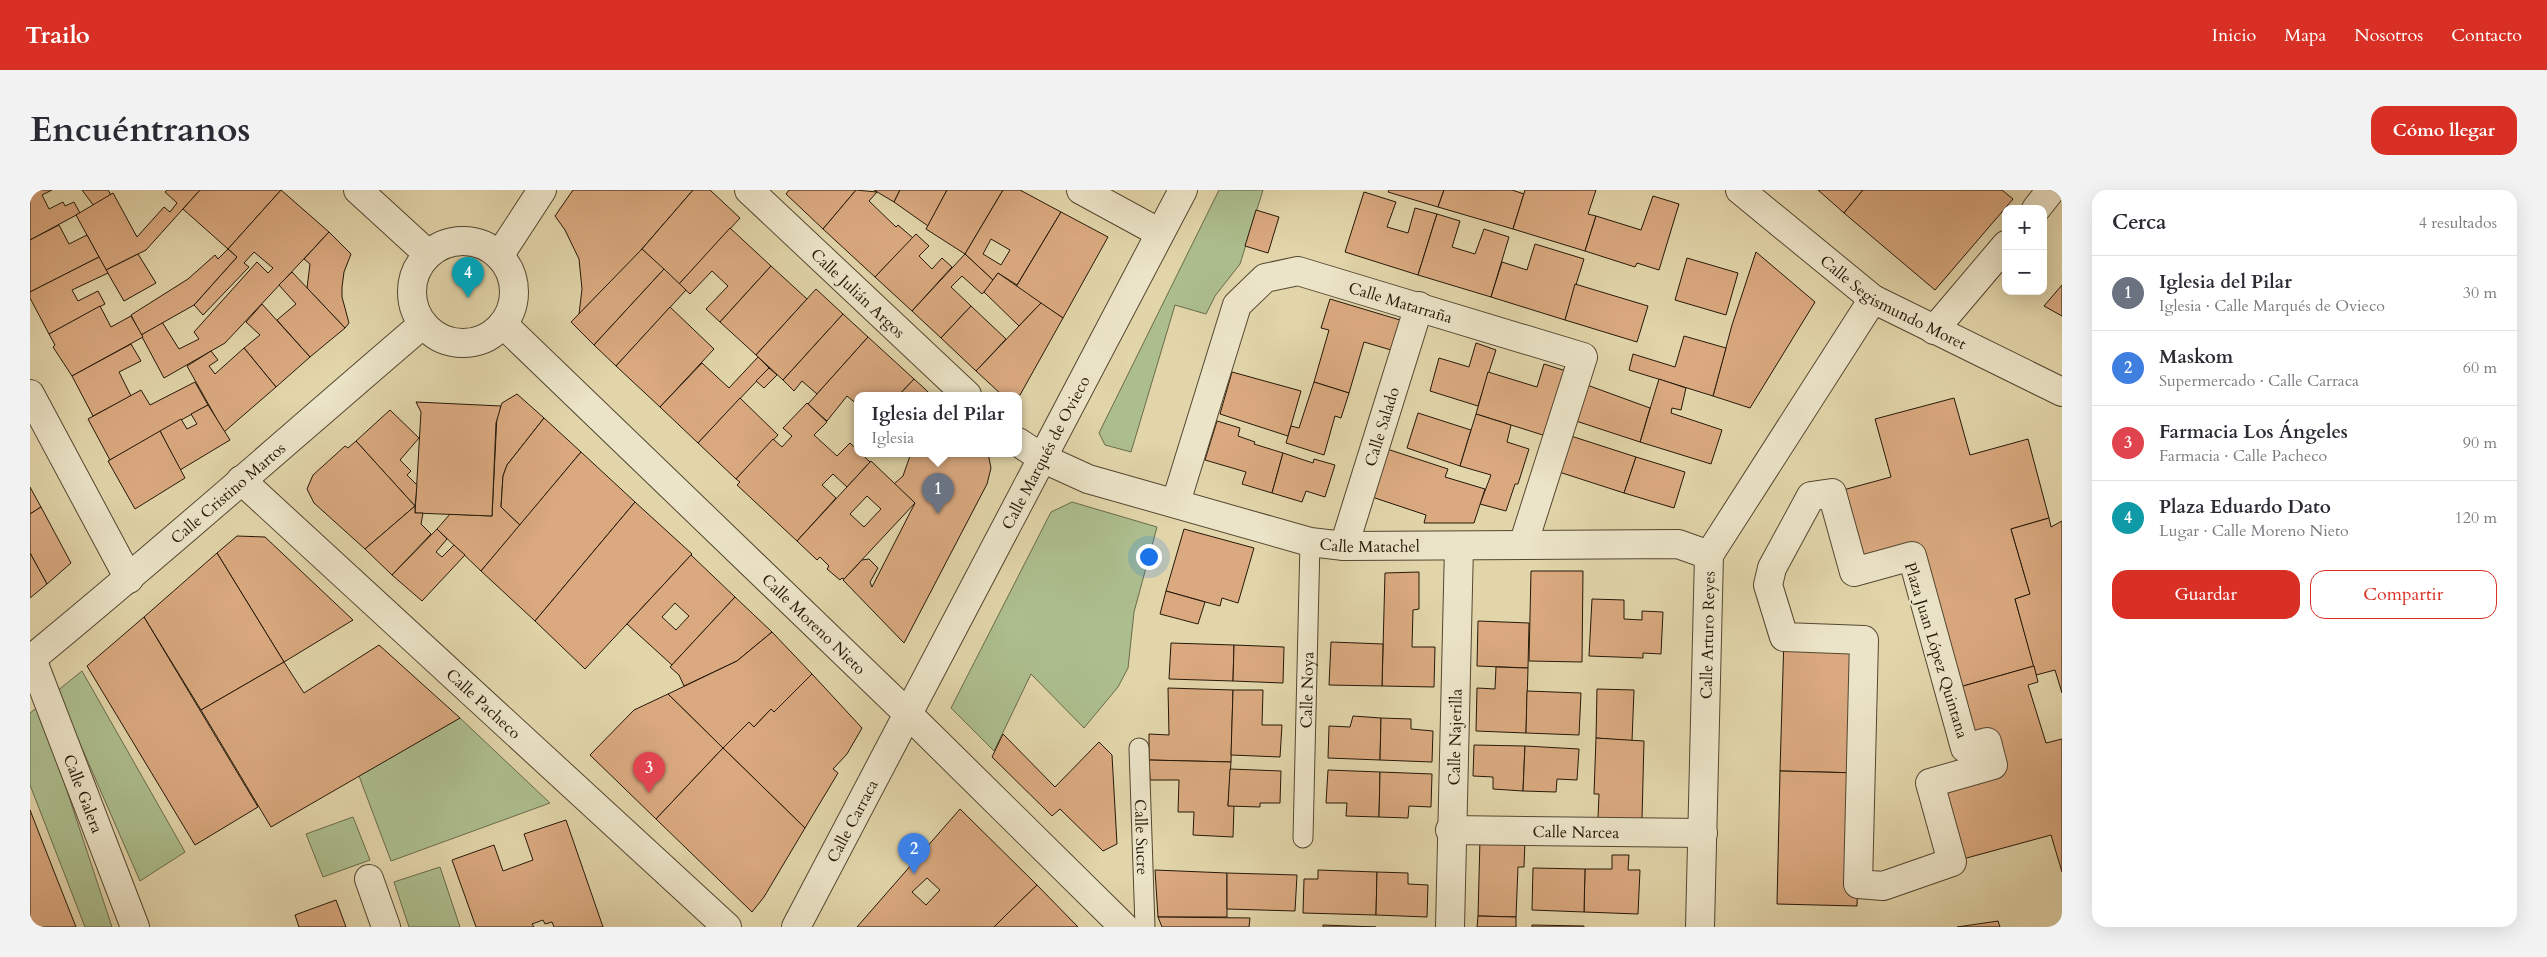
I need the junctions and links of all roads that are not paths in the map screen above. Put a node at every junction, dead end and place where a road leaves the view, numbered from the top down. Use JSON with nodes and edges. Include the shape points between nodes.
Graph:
{"nodes":[{"id":1,"x":358,"y":190,"type":"edge"},
{"id":2,"x":542,"y":190,"type":"edge"},
{"id":3,"x":748,"y":190,"type":"edge"},
{"id":4,"x":1081,"y":190,"type":"edge"},
{"id":5,"x":1183,"y":190,"type":"edge"},
{"id":6,"x":1740,"y":190,"type":"edge"},
{"id":7,"x":2051,"y":190,"type":"edge"},
{"id":8,"x":2039,"y":205,"type":"edge"},
{"id":9,"x":1160,"y":233,"type":"junction"},
{"id":10,"x":2002,"y":249,"type":"edge"},
{"id":11,"x":428,"y":254,"type":"junction"},
{"id":12,"x":499,"y":256,"type":"junction"},
{"id":13,"x":1873,"y":299,"type":"junction"},
{"id":14,"x":1419,"y":306,"type":"junction"},
{"id":15,"x":424,"y":324,"type":"junction"},
{"id":16,"x":503,"y":324,"type":"junction"},
{"id":17,"x":1934,"y":330,"type":"junction"},
{"id":18,"x":964,"y":392,"type":"edge"},
{"id":19,"x":2062,"y":392,"type":"edge"},
{"id":20,"x":30,"y":394,"type":"edge"},
{"id":21,"x":1022,"y":445,"type":"edge"},
{"id":22,"x":1042,"y":458,"type":"junction"},
{"id":23,"x":241,"y":480,"type":"junction"},
{"id":24,"x":1176,"y":502,"type":"junction"},
{"id":25,"x":1310,"y":542,"type":"junction"},
{"id":26,"x":1522,"y":545,"type":"junction"},
{"id":27,"x":1344,"y":546,"type":"junction"},
{"id":28,"x":1458,"y":546,"type":"junction"},
{"id":29,"x":1709,"y":555,"type":"junction"},
{"id":30,"x":129,"y":579,"type":"junction"},
{"id":31,"x":31,"y":660,"type":"edge"},
{"id":32,"x":908,"y":714,"type":"junction"},
{"id":33,"x":1139,"y":748,"type":"dead end"},
{"id":34,"x":1450,"y":830,"type":"junction"},
{"id":35,"x":1703,"y":833,"type":"junction"},
{"id":36,"x":1303,"y":838,"type":"dead end"},
{"id":37,"x":1952,"y":862,"type":"joint"},
{"id":38,"x":369,"y":879,"type":"dead end"},
{"id":39,"x":134,"y":927,"type":"edge"},
{"id":40,"x":386,"y":927,"type":"edge"},
{"id":41,"x":727,"y":927,"type":"edge"},
{"id":42,"x":796,"y":927,"type":"edge"},
{"id":43,"x":1124,"y":927,"type":"edge"},
{"id":44,"x":1145,"y":927,"type":"edge"},
{"id":45,"x":1450,"y":927,"type":"edge"},
{"id":46,"x":1700,"y":927,"type":"edge"}],
"edges":[{"from":1,"to":11,"type":"street"},
{"from":2,"to":12,"type":"street"},
{"from":3,"to":18,"type":"street","name":"Calle Julián Argos"},
{"from":4,"to":9,"type":"street"},
{"from":5,"to":9,"type":"street","name":"Calle Marqués de Ovieco"},
{"from":6,"to":13,"type":"street","name":"Calle Segismundo Moret"},
{"from":7,"to":8,"type":"street"},
{"from":9,"to":22,"type":"street","name":"Calle Marqués de Ovieco"},
{"from":10,"to":17,"type":"street"},
{"from":11,"to":12,"type":"street","via":[[442,245],[462,241],[482,244]]},
{"from":11,"to":15,"type":"street","via":[[414,278],[412,303]]},
{"from":12,"to":16,"type":"street","via":[[510,272],[514,291],[511,310]]},
{"from":13,"to":17,"type":"street","name":"Calle Segismundo Moret"},
{"from":13,"to":29,"type":"street","name":"Calle Arturo Reyes"},
{"from":14,"to":24,"type":"street","name":"Calle Matarraña","via":[[1298,271],[1266,278],[1237,305]]},
{"from":14,"to":26,"type":"street","name":"Calle Matarraña","via":[[1583,357]]},
{"from":14,"to":27,"type":"street","name":"Calle Salado"},
{"from":15,"to":16,"type":"street","via":[[436,335],[452,342],[470,342],[487,337]]},
{"from":15,"to":23,"type":"street","name":"Calle Cristino Martos"},
{"from":16,"to":32,"type":"street","name":"Calle Moreno Nieto"},
{"from":17,"to":19,"type":"street","name":"Calle Segismundo Moret"},
{"from":20,"to":30,"type":"street"},
{"from":21,"to":22,"type":"street"},
{"from":22,"to":24,"type":"street","name":"Calle Matachel","via":[[1088,478]]},
{"from":22,"to":32,"type":"street","name":"Calle Marqués de Ovieco"},
{"from":23,"to":30,"type":"street","name":"Calle Cristino Martos"},
{"from":23,"to":41,"type":"street","name":"Calle Pacheco"},
{"from":24,"to":25,"type":"street","name":"Calle Matachel"},
{"from":25,"to":27,"type":"street","name":"Calle Matachel"},
{"from":25,"to":36,"type":"lane","name":"Calle Noya"},
{"from":26,"to":28,"type":"street","name":"Calle Matachel"},
{"from":26,"to":29,"type":"street","name":"Calle Matachel","via":[[1678,544]]},
{"from":27,"to":28,"type":"street","name":"Calle Matachel"},
{"from":28,"to":34,"type":"street","name":"Calle Najerilla"},
{"from":29,"to":35,"type":"street","name":"Calle Arturo Reyes"},
{"from":30,"to":31,"type":"street","name":"Calle Cristino Martos"},
{"from":31,"to":39,"type":"street","name":"Calle Galera"},
{"from":32,"to":42,"type":"street","name":"Calle Carraca"},
{"from":32,"to":43,"type":"street","name":"Calle Moreno Nieto"},
{"from":33,"to":44,"type":"lane","name":"Calle Sucre"},
{"from":34,"to":35,"type":"street","name":"Calle Narcea"},
{"from":34,"to":45,"type":"street","name":"Calle Najerilla"},
{"from":35,"to":46,"type":"street","name":"Calle Arturo Reyes"},
{"from":37,"to":37,"type":"street","name":"Plaza Juan López Quintana","via":[[1883,886],[1858,884],[1864,640],[1784,637],[1768,585],[1772,568],[1811,496],[1832,493],[1854,572],[1912,556],[1965,748],[1987,742],[1993,765],[1930,783]]},
{"from":38,"to":40,"type":"street"}]}
